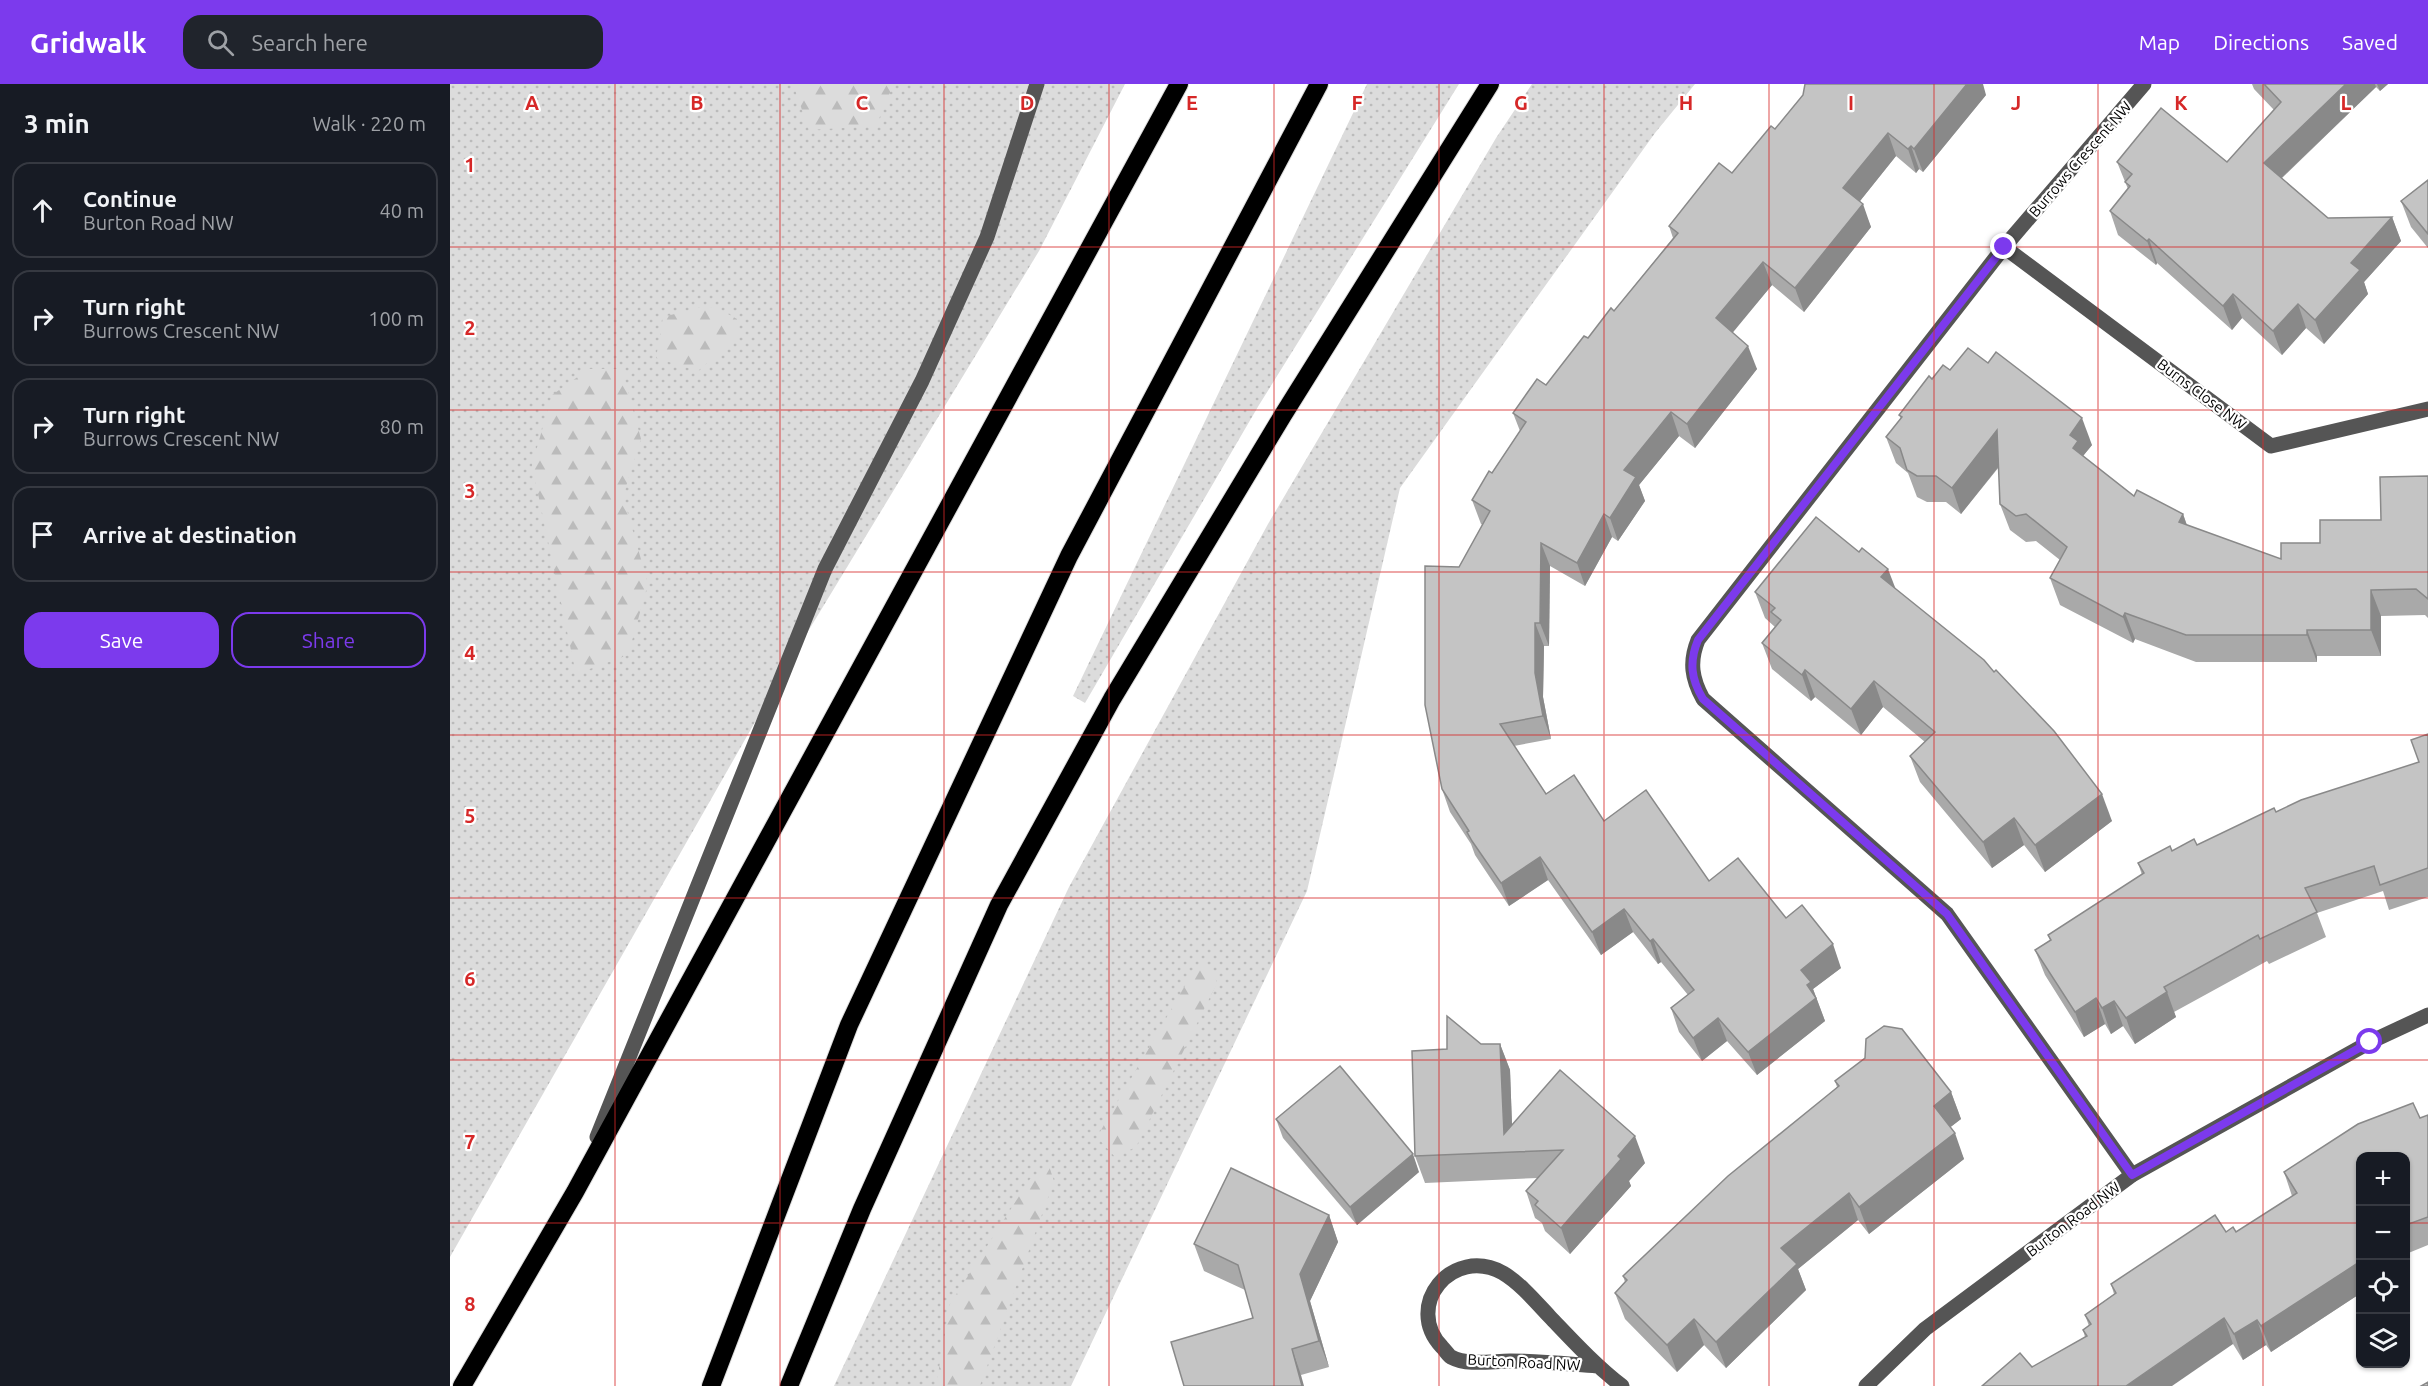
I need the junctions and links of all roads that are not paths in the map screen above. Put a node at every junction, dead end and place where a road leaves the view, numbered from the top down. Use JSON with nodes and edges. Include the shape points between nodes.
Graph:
{"nodes":[{"id":1,"x":1037,"y":84,"type":"edge"},
{"id":2,"x":1179,"y":84,"type":"edge"},
{"id":3,"x":1318,"y":84,"type":"edge"},
{"id":4,"x":1490,"y":84,"type":"edge"},
{"id":5,"x":2144,"y":84,"type":"edge"},
{"id":6,"x":2004,"y":247,"type":"junction"},
{"id":7,"x":2428,"y":409,"type":"edge"},
{"id":8,"x":2428,"y":1016,"type":"edge"},
{"id":9,"x":2132,"y":1175,"type":"junction"},
{"id":10,"x":576,"y":1192,"type":"junction"},
{"id":11,"x":1597,"y":1366,"type":"junction"},
{"id":12,"x":462,"y":1386,"type":"edge"},
{"id":13,"x":711,"y":1386,"type":"edge"},
{"id":14,"x":789,"y":1386,"type":"edge"},
{"id":15,"x":1622,"y":1386,"type":"edge"},
{"id":16,"x":1866,"y":1386,"type":"edge"}],
"edges":[{"from":1,"to":10,"type":"street","via":[[987,237],[922,381],[825,569]]},
{"from":2,"to":10,"type":"highway"},
{"from":3,"to":13,"type":"highway","via":[[1070,556],[859,1004]]},
{"from":4,"to":14,"type":"highway","via":[[1118,689],[999,905],[862,1209]]},
{"from":5,"to":6,"type":"street","name":"Burrows Crescent NW"},
{"from":6,"to":7,"type":"street","name":"Burns Close NW","via":[[2271,446]]},
{"from":6,"to":9,"type":"street","name":"Burrows Crescent NW","via":[[1698,640],[1692,667],[1703,699],[1947,914]]},
{"from":8,"to":9,"type":"street","name":"Burton Road NW","via":[[2370,1042]]},
{"from":9,"to":16,"type":"street","name":"Burton Road NW","via":[[1925,1329]]},
{"from":10,"to":12,"type":"highway"},
{"from":11,"to":11,"type":"street","name":"Burton Road NW","via":[[1480,1362],[1451,1357],[1433,1337],[1428,1312],[1435,1288],[1448,1272],[1475,1265],[1503,1273]]},
{"from":11,"to":15,"type":"street","name":"Burton Road NW"}]}
